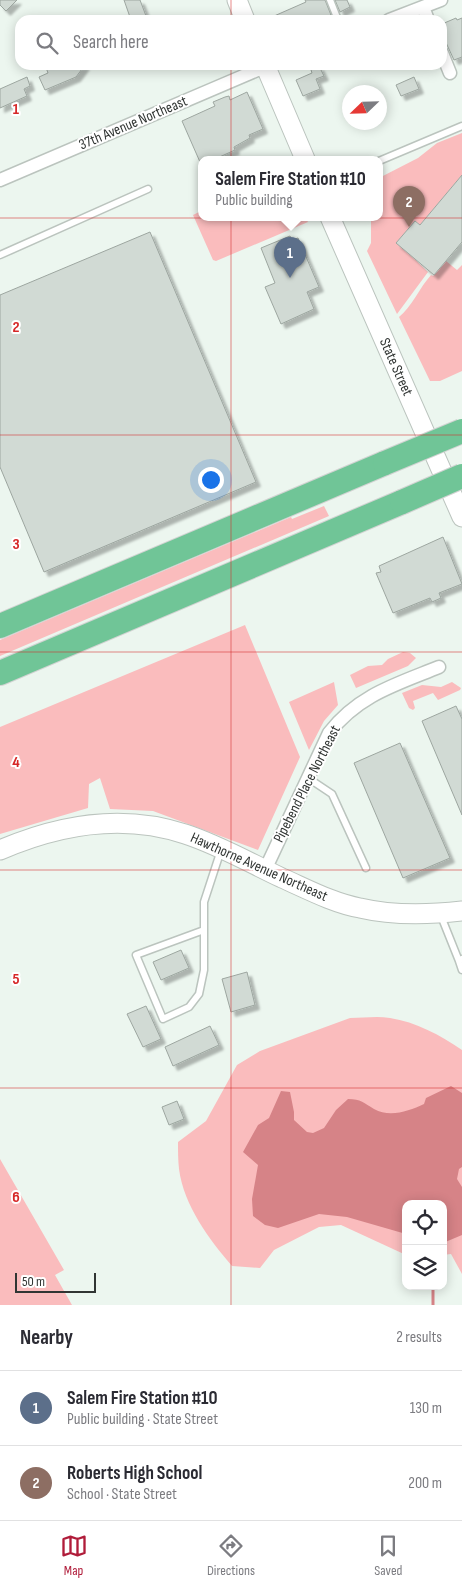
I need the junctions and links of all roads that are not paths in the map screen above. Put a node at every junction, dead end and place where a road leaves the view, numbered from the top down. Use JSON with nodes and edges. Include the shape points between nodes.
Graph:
{"nodes":[{"id":1,"x":237,"y":0,"type":"edge"},
{"id":2,"x":330,"y":0,"type":"edge"},
{"id":3,"x":441,"y":0,"type":"edge"},
{"id":4,"x":423,"y":7,"type":"junction"},
{"id":5,"x":243,"y":15,"type":"edge"},
{"id":6,"x":336,"y":15,"type":"edge"},
{"id":7,"x":402,"y":15,"type":"edge"},
{"id":8,"x":426,"y":15,"type":"edge"},
{"id":9,"x":447,"y":66,"type":"edge"},
{"id":10,"x":257,"y":70,"type":"edge"},
{"id":11,"x":268,"y":70,"type":"edge"},
{"id":12,"x":450,"y":73,"type":"dead end"},
{"id":13,"x":462,"y":126,"type":"edge"},
{"id":14,"x":304,"y":156,"type":"edge"},
{"id":15,"x":383,"y":159,"type":"edge"},
{"id":16,"x":0,"y":180,"type":"edge"},
{"id":17,"x":148,"y":189,"type":"dead end"},
{"id":18,"x":332,"y":221,"type":"edge"},
{"id":19,"x":0,"y":256,"type":"edge"},
{"id":20,"x":462,"y":431,"type":"edge"},
{"id":21,"x":462,"y":476,"type":"edge"},
{"id":22,"x":462,"y":517,"type":"edge"},
{"id":23,"x":0,"y":626,"type":"edge"},
{"id":24,"x":439,"y":666,"type":"dead end"},
{"id":25,"x":0,"y":673,"type":"edge"},
{"id":26,"x":308,"y":778,"type":"junction"},
{"id":27,"x":221,"y":848,"type":"junction"},
{"id":28,"x":0,"y":850,"type":"edge"},
{"id":29,"x":366,"y":868,"type":"dead end"},
{"id":30,"x":265,"y":870,"type":"junction"},
{"id":31,"x":462,"y":911,"type":"edge"},
{"id":32,"x":440,"y":914,"type":"junction"},
{"id":33,"x":204,"y":930,"type":"junction"},
{"id":34,"x":460,"y":960,"type":"edge"},
{"id":35,"x":462,"y":970,"type":"edge"}],
"edges":[{"from":1,"to":5,"type":"main road"},
{"from":2,"to":6,"type":"lane"},
{"from":3,"to":4,"type":"street"},
{"from":4,"to":7,"type":"street"},
{"from":4,"to":8,"type":"street"},
{"from":9,"to":12,"type":"street"},
{"from":10,"to":16,"type":"street","name":"37th Avenue Northeast"},
{"from":11,"to":14,"type":"main road"},
{"from":13,"to":15,"type":"lane"},
{"from":17,"to":19,"type":"lane"},
{"from":18,"to":22,"type":"main road","name":"State Street"},
{"from":20,"to":23,"type":"highway","bridge":true},
{"from":21,"to":25,"type":"highway","bridge":true},
{"from":24,"to":26,"type":"street","name":"Pipebend Place Northeast","via":[[376,694],[341,717],[329,733]]},
{"from":26,"to":29,"type":"lane","via":[[332,794]]},
{"from":26,"to":30,"type":"street","name":"Pipebend Place Northeast"},
{"from":27,"to":28,"type":"main road","name":"Hawthorne Avenue Northeast","via":[[166,828],[104,823],[42,833]]},
{"from":27,"to":30,"type":"main road","name":"Hawthorne Avenue Northeast"},
{"from":27,"to":33,"type":"lane","via":[[204,902]]},
{"from":30,"to":32,"type":"main road","name":"Hawthorne Avenue Northeast","via":[[358,908],[392,914]]},
{"from":31,"to":32,"type":"main road","name":"Hawthorne Avenue Northeast"},
{"from":32,"to":34,"type":"lane"},
{"from":33,"to":33,"type":"lane","via":[[204,970],[199,994],[189,1007],[163,1019],[136,955]]},
{"from":34,"to":35,"type":"lane"}]}
